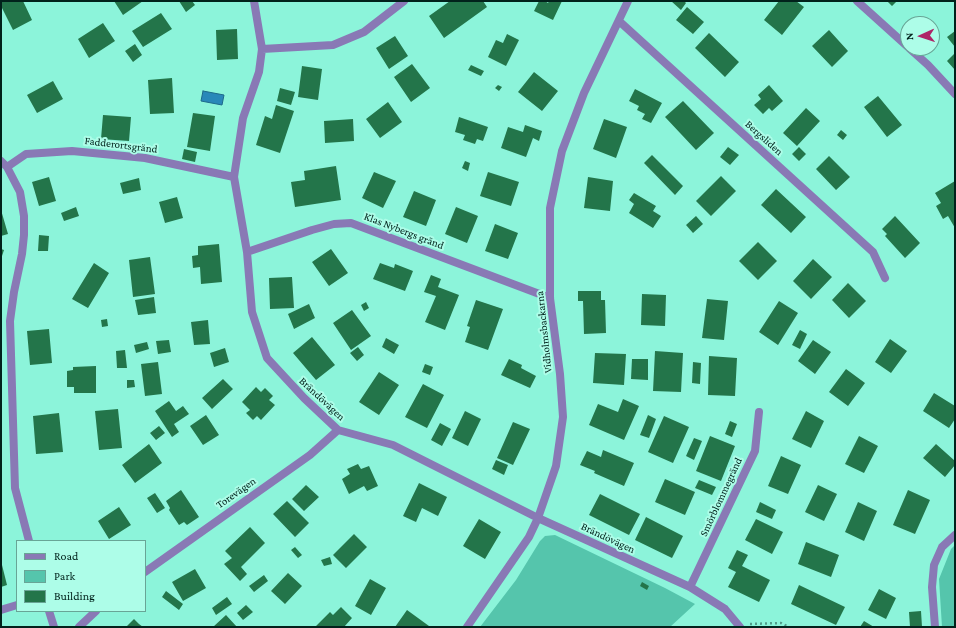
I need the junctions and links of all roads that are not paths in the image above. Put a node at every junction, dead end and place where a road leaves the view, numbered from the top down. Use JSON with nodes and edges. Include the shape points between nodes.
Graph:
{"nodes":[{"id":1,"x":254,"y":1,"type":"edge"},
{"id":2,"x":404,"y":1,"type":"edge"},
{"id":3,"x":628,"y":1,"type":"edge"},
{"id":4,"x":857,"y":1,"type":"edge"},
{"id":5,"x":619,"y":21,"type":"junction"},
{"id":6,"x":900,"y":39,"type":"edge"},
{"id":7,"x":262,"y":49,"type":"junction"},
{"id":8,"x":918,"y":56,"type":"edge"},
{"id":9,"x":955,"y":94,"type":"edge"},
{"id":10,"x":1,"y":160,"type":"edge"},
{"id":11,"x":8,"y":167,"type":"junction"},
{"id":12,"x":234,"y":177,"type":"junction"},
{"id":13,"x":247,"y":252,"type":"junction"},
{"id":14,"x":885,"y":278,"type":"dead end"},
{"id":15,"x":550,"y":298,"type":"junction"},
{"id":16,"x":760,"y":412,"type":"dead end"},
{"id":17,"x":338,"y":430,"type":"junction"},
{"id":18,"x":538,"y":518,"type":"junction"},
{"id":19,"x":955,"y":534,"type":"edge"},
{"id":20,"x":29,"y":540,"type":"edge"},
{"id":21,"x":146,"y":571,"type":"edge"},
{"id":22,"x":690,"y":588,"type":"junction"},
{"id":23,"x":16,"y":605,"type":"edge"},
{"id":24,"x":1,"y":610,"type":"edge"},
{"id":25,"x":49,"y":612,"type":"edge"},
{"id":26,"x":95,"y":612,"type":"edge"},
{"id":27,"x":739,"y":626,"type":"edge"},
{"id":28,"x":54,"y":627,"type":"edge"},
{"id":29,"x":79,"y":627,"type":"edge"},
{"id":30,"x":467,"y":627,"type":"edge"},
{"id":31,"x":935,"y":627,"type":"edge"}],
"edges":[{"from":1,"to":7,"type":"street","name":"Brändövägen"},
{"from":2,"to":7,"type":"street","via":[[364,32],[333,45]]},
{"from":3,"to":5,"type":"street","name":"Vidholmsbackarna"},
{"from":4,"to":6,"type":"street"},
{"from":5,"to":14,"type":"street","name":"Bergsliden","via":[[874,252]]},
{"from":5,"to":15,"type":"street","name":"Vidholmsbackarna","via":[[584,93],[562,151],[550,208]]},
{"from":7,"to":12,"type":"street","name":"Brändövägen","via":[[259,72],[243,118]]},
{"from":8,"to":9,"type":"street"},
{"from":10,"to":11,"type":"street"},
{"from":11,"to":12,"type":"street","name":"Fadderortsgränd","via":[[26,154],[72,150],[145,158]]},
{"from":11,"to":20,"type":"street","via":[[20,192],[24,216],[22,254],[10,321],[15,488]]},
{"from":12,"to":13,"type":"street","name":"Brändövägen"},
{"from":13,"to":15,"type":"street","name":"Klas Nybergs gränd","via":[[334,224],[351,224]]},
{"from":13,"to":17,"type":"street","name":"Brändövägen","via":[[252,312],[267,358]]},
{"from":15,"to":18,"type":"street","name":"Vidholmsbackarna","via":[[563,417],[556,466]]},
{"from":16,"to":22,"type":"street","name":"Smörblommegränd","via":[[755,451]]},
{"from":17,"to":18,"type":"street","name":"Brändövägen","via":[[393,445]]},
{"from":17,"to":21,"type":"street","name":"Torevägen","via":[[310,455]]},
{"from":18,"to":22,"type":"street","name":"Brändövägen"},
{"from":18,"to":30,"type":"street","name":"Vidholmsbackarna","via":[[530,537]]},
{"from":19,"to":31,"type":"street","via":[[942,547],[934,565],[932,587]]},
{"from":22,"to":27,"type":"street","name":"Brändövägen","via":[[725,609]]},
{"from":23,"to":24,"type":"street"},
{"from":25,"to":28,"type":"street"},
{"from":26,"to":29,"type":"street"}]}
